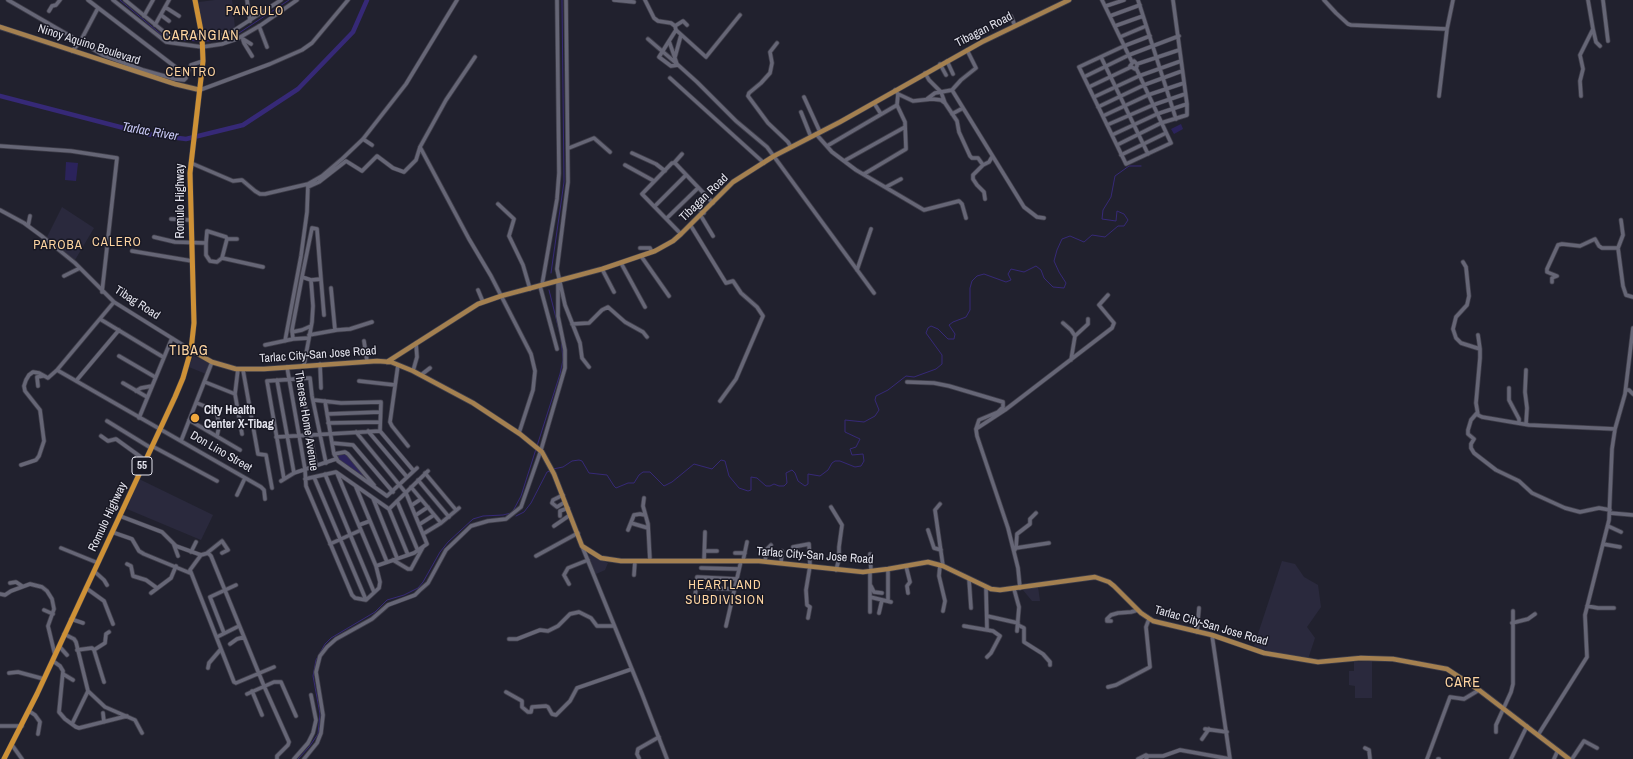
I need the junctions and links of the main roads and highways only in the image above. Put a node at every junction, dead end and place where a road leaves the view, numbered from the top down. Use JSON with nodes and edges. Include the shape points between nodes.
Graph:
{"nodes":[{"id":1,"x":195,"y":0,"type":"edge"},
{"id":2,"x":1069,"y":0,"type":"edge"},
{"id":3,"x":0,"y":27,"type":"edge"},
{"id":4,"x":200,"y":89,"type":"junction"},
{"id":5,"x":192,"y":350,"type":"junction"},
{"id":6,"x":387,"y":362,"type":"junction"},
{"id":7,"x":4,"y":759,"type":"edge"},
{"id":8,"x":1570,"y":759,"type":"edge"}],
"edges":[{"from":1,"to":4,"type":"highway","number":"55","via":[[202,36]]},
{"from":2,"to":6,"type":"main road","name":"Tibagan Road","via":[[940,64],[897,92],[774,156],[733,182],[673,241],[621,263],[483,302]]},
{"from":3,"to":4,"type":"main road","name":"Ninoy Aquino Boulevard","via":[[171,83]]},
{"from":4,"to":5,"type":"highway","name":"Romulo Highway","number":"55","via":[[190,163],[194,323]]},
{"from":5,"to":6,"type":"main road","name":"Tarlac City-San Jose Road","via":[[212,362],[241,370],[368,361]]},
{"from":5,"to":7,"type":"highway","name":"Romulo Highway","number":"55","via":[[183,378],[160,429],[22,726]]},
{"from":6,"to":8,"type":"main road","name":"Tarlac City-San Jose Road","via":[[413,371],[473,403],[540,449],[551,466],[582,546],[608,560],[765,561],[836,570],[871,571],[928,562],[986,587],[1000,590],[1095,577],[1114,586],[1149,619],[1212,635],[1264,653],[1318,662],[1393,659],[1447,669]]}]}
